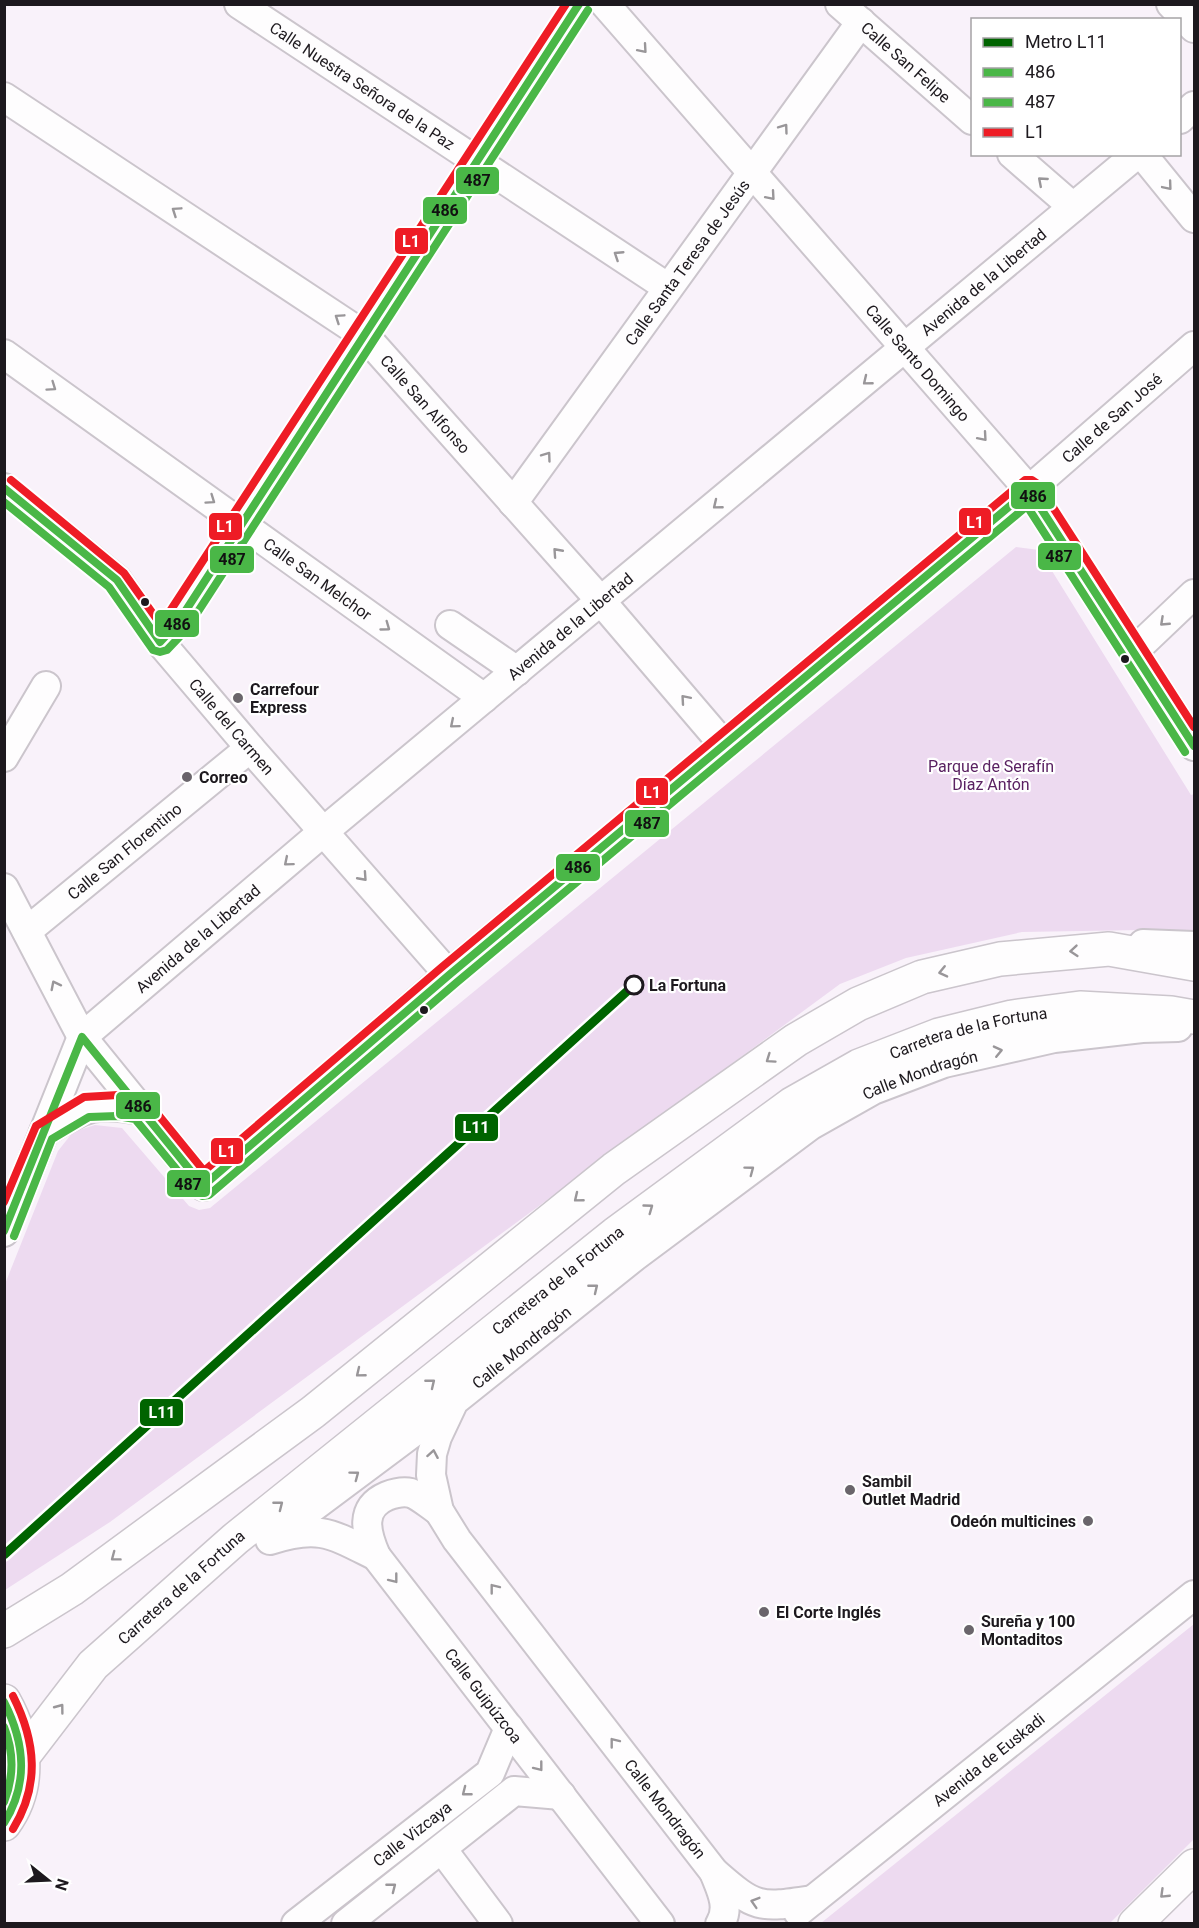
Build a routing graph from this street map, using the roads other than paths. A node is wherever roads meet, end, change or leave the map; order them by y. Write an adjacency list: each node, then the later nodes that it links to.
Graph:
1 (240, 4): 15 (street, Calle Nuestra Señora de la Paz)
2 (579, 4): 15 (street)
3 (605, 4): 16 (street, Calle Santo Domingo, one-way to 16)
4 (840, 4): 6 (street, Calle San Felipe)
5 (1171, 4): 7 (street)
6 (861, 22): 11 (street, Calle San Felipe); 16 (street, Calle Santa Teresa de Jesús, one-way to 6)
7 (1194, 28)
8 (4, 97): 20 (street, Calle San Alfonso, one-way to 8)
9 (1194, 106): 10 (street)
10 (1181, 116)
11 (971, 119)
12 (1014, 156): 17 (street, one-way to 12)
13 (1135, 156): 17 (street, Avenida de la Libertad)
14 (1144, 156): 18 (street, one-way to 18)
15 (477, 162): 19 (street, Calle Nuestra Señora de la Paz, one-way to 15); 20 (street)
16 (751, 173): 19 (street, Calle Santa Teresa de Jesús); 22 (street, Calle Santo Domingo, one-way to 22)
17 (1072, 207): 22 (street, Avenida de la Libertad)
18 (1194, 218)
19 (667, 287): 26 (street, Calle Santa Teresa de Jesús, one-way to 19)
20 (365, 336): 26 (street, Calle San Alfonso); 27 (street)
21 (1194, 346): 25 (street, Calle de San José)
22 (905, 349): 25 (street, Calle Santo Domingo, one-way to 25); 29 (street, Avenida de la Libertad, one-way to 29)
23 (4, 354): 27 (street, Calle San Melchor, one-way to 27)
24 (4, 488): 31 (street, Calle del Carmen)
25 (1029, 490): 32 (street, Calle Santo Domingo); 36 (street, Calle de San José)
26 (513, 503): 29 (street, Calle San Alfonso, one-way to 26)
27 (243, 523): 31 (street); 35 (street, Calle San Melchor, one-way to 35)
28 (1194, 594): 32 (street, one-way to 32)
29 (600, 600): 33 (street, Avenida de la Libertad); 36 (street, Calle San Alfonso, one-way to 29)
30 (450, 625): 33 (street)
31 (160, 642): 38 (street, Calle del Carmen)
32 (1134, 651): 37 (street, Calle Santo Domingo)
33 (517, 671): 35 (street, Avenida de la Libertad)
34 (46, 686): 39 (street)
35 (484, 698): 40 (street, Avenida de la Libertad, one-way to 40)
36 (723, 744): 46 (street, Calle de San José)
37 (1194, 746)
38 (250, 748): 40 (street, Calle del Carmen); 42 (street, Calle San Florentino)
39 (4, 757)
40 (323, 832): 46 (street, Calle del Carmen, one-way to 46); 49 (street, Avenida de la Libertad, one-way to 49)
41 (4, 888): 42 (street)
42 (27, 931): 49 (street, one-way to 42)
43 (1194, 945): 44 (street)
44 (1109, 949): 45 (main road); 59 (main road, one-way to 59)
45 (1194, 964)
46 (449, 975): 50 (street, Calle de San José)
47 (1194, 1017): 55 (main road, Carretera de la Fortuna, one-way to 47)
48 (1194, 1026): 53 (street, Calle Mondragón, one-way to 48)
49 (82, 1037): 50 (street); 51 (street, Avenida de la Libertad)
50 (141, 1110): 51 (street)
51 (44, 1132): 52 (street, Avenida de la Libertad)
52 (7, 1216)
53 (454, 1401): 54 (street, Calle Mondragón, one-way to 53); 56 (street, one-way to 53)
54 (439, 1511): 57 (street); 67 (street, Calle Mondragón, one-way to 54)
55 (235, 1539): 56 (street); 62 (main road, Carretera de la Fortuna, one-way to 55)
56 (270, 1540): 57 (street, Calle Guipúzcoa)
57 (375, 1556): 61 (street, Calle Guipúzcoa, one-way to 61)
58 (1194, 1595): 68 (street, Avenida de Euskadi)
59 (4, 1631)
60 (4, 1701): 62 (main road)
61 (509, 1728): 63 (street, Calle Guipúzcoa, one-way to 63); 70 (street, Calle Vizcaya, one-way to 70)
62 (24, 1755): 64 (main road)
63 (561, 1795): 65 (street, Calle Vizcaya); 69 (street, Calle Guipúzcoa)
64 (4, 1824)
65 (442, 1849): 71 (street, Calle Vizcaya, one-way to 65); 72 (street)
66 (1194, 1866): 75 (main road, one-way to 75)
67 (714, 1872): 68 (street, Calle Mondragón, one-way to 67); 73 (street)
68 (813, 1900): 74 (street, Avenida de Euskadi)
69 (660, 1922)
70 (296, 1923)
71 (346, 1923)
72 (498, 1923)
73 (720, 1923)
74 (783, 1923)
75 (1135, 1923)

